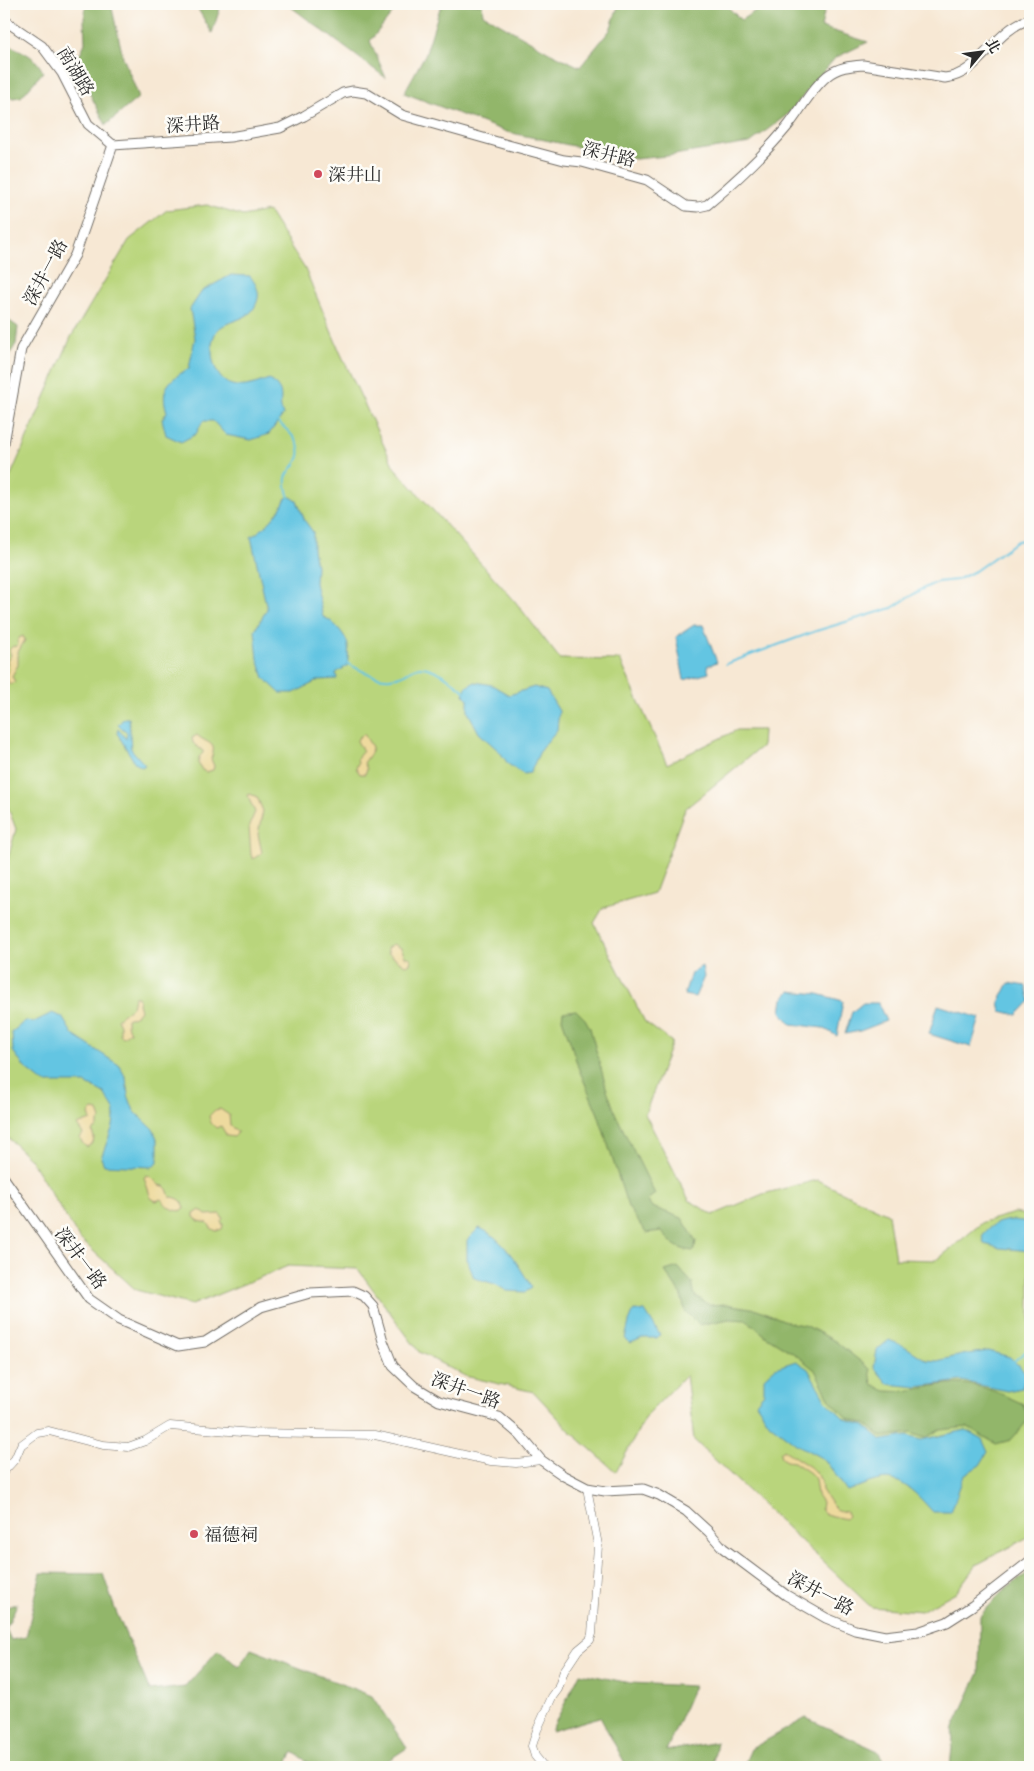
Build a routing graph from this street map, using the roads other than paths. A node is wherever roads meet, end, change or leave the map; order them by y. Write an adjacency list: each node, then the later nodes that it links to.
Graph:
1 (1030, 19): 3 (street, 深井路)
2 (4, 20): 3 (street, 南湖路)
3 (113, 145): 4 (street, 深井一路)
4 (4, 443)
5 (4, 1178): 6 (street, 深井一路)
6 (541, 1460): 7 (street); 8 (street, 深井一路)
7 (4, 1471)
8 (587, 1488): 9 (street, 深井一路); 10 (street)
9 (1030, 1561)
10 (544, 1767)

